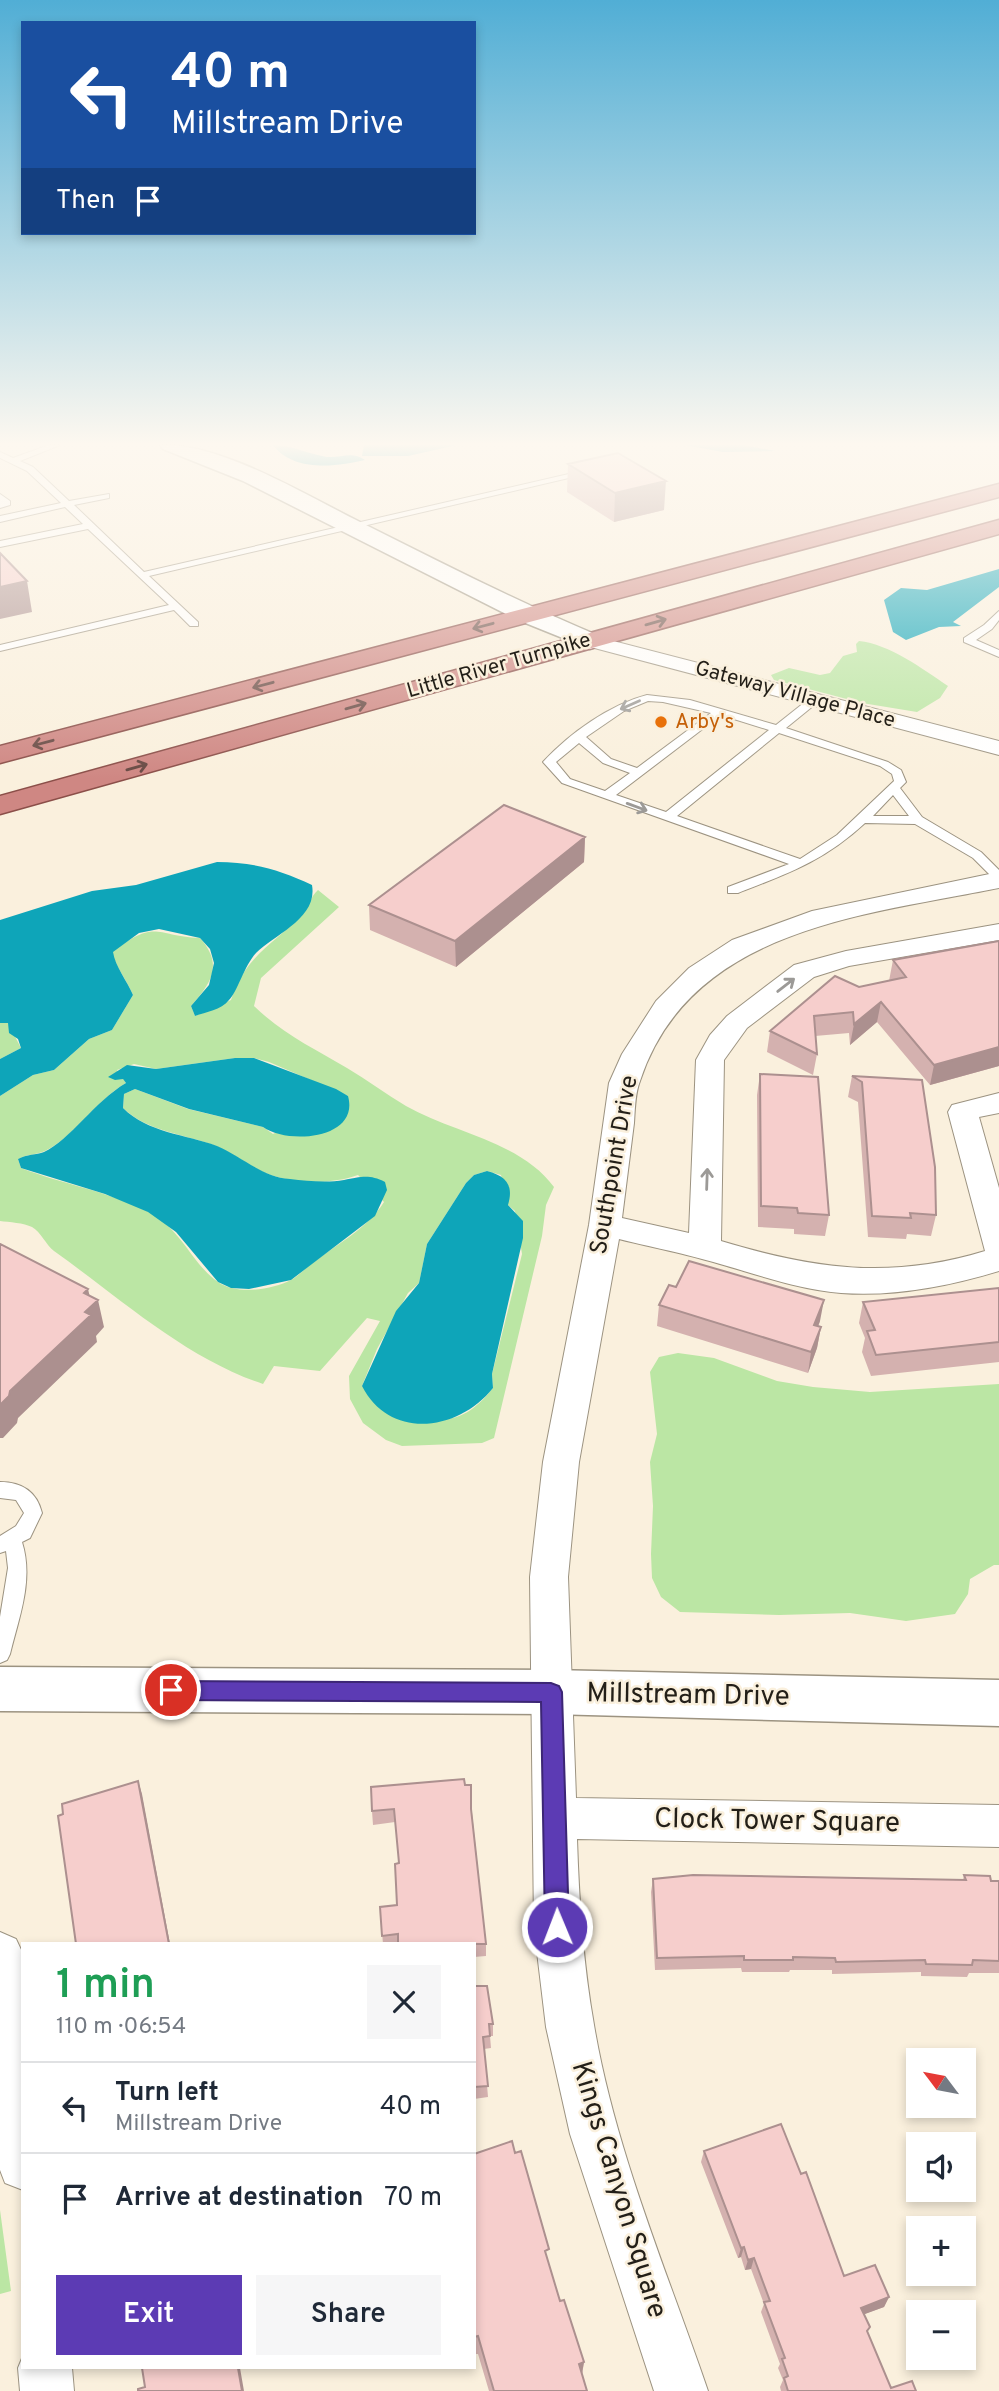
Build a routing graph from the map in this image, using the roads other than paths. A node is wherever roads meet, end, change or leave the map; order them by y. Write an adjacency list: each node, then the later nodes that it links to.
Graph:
1 (123, 557): 6 (lane)
2 (223, 557): 6 (lane)
3 (411, 557): 9 (street)
4 (748, 557): 9 (highway, Little River Turnpike)
5 (892, 557): 11 (highway, Little River Turnpike, one-way to 5)
6 (143, 575): 7 (lane)
7 (175, 607): 10 (lane); 12 (lane)
8 (999, 614): 13 (lane)
9 (527, 615): 11 (street); 19 (highway, Little River Turnpike, one-way to 19)
10 (194, 624)
11 (590, 640): 14 (street, Gateway Village Place); 23 (highway, Little River Turnpike, one-way to 11)
12 (0, 648)
13 (999, 654)
14 (814, 700): 16 (lane); 18 (street, Gateway Village Place)
15 (719, 712): 16 (lane); 17 (lane, one-way to 17); 20 (lane)
16 (775, 730): 21 (lane); 24 (lane)
17 (580, 738): 20 (lane); 22 (lane)
18 (999, 748)
19 (0, 755)
20 (640, 772): 22 (lane)
21 (894, 788): 25 (lane); 26 (lane)
22 (606, 796): 24 (lane, one-way to 24)
23 (0, 805)
24 (668, 817): 27 (lane)
25 (861, 819): 26 (lane); 27 (lane)
26 (918, 820): 28 (lane)
27 (801, 864): 29 (lane)
28 (999, 878): 32 (street, Southpoint Drive)
29 (733, 890)
30 (999, 932): 34 (street, one-way to 30)
31 (999, 1103): 33 (street)
32 (605, 1225): 34 (street); 40 (street, Southpoint Drive)
33 (999, 1247)
34 (705, 1248): 35 (street)
35 (999, 1259)
36 (0, 1490): 37 (lane)
37 (6, 1543): 38 (lane)
38 (0, 1654)
39 (0, 1689): 40 (street, Millstream Drive)
40 (551, 1692): 41 (street, Millstream Drive); 42 (street, Kings Canyon Square)
41 (999, 1703)
42 (554, 1818): 43 (street, Clock Tower Square); 48 (street, Kings Canyon Square)
43 (999, 1826)
44 (0, 1955): 45 (street)
45 (21, 2147)
46 (45, 2369): 47 (street)
47 (47, 2391)
48 (681, 2391)

